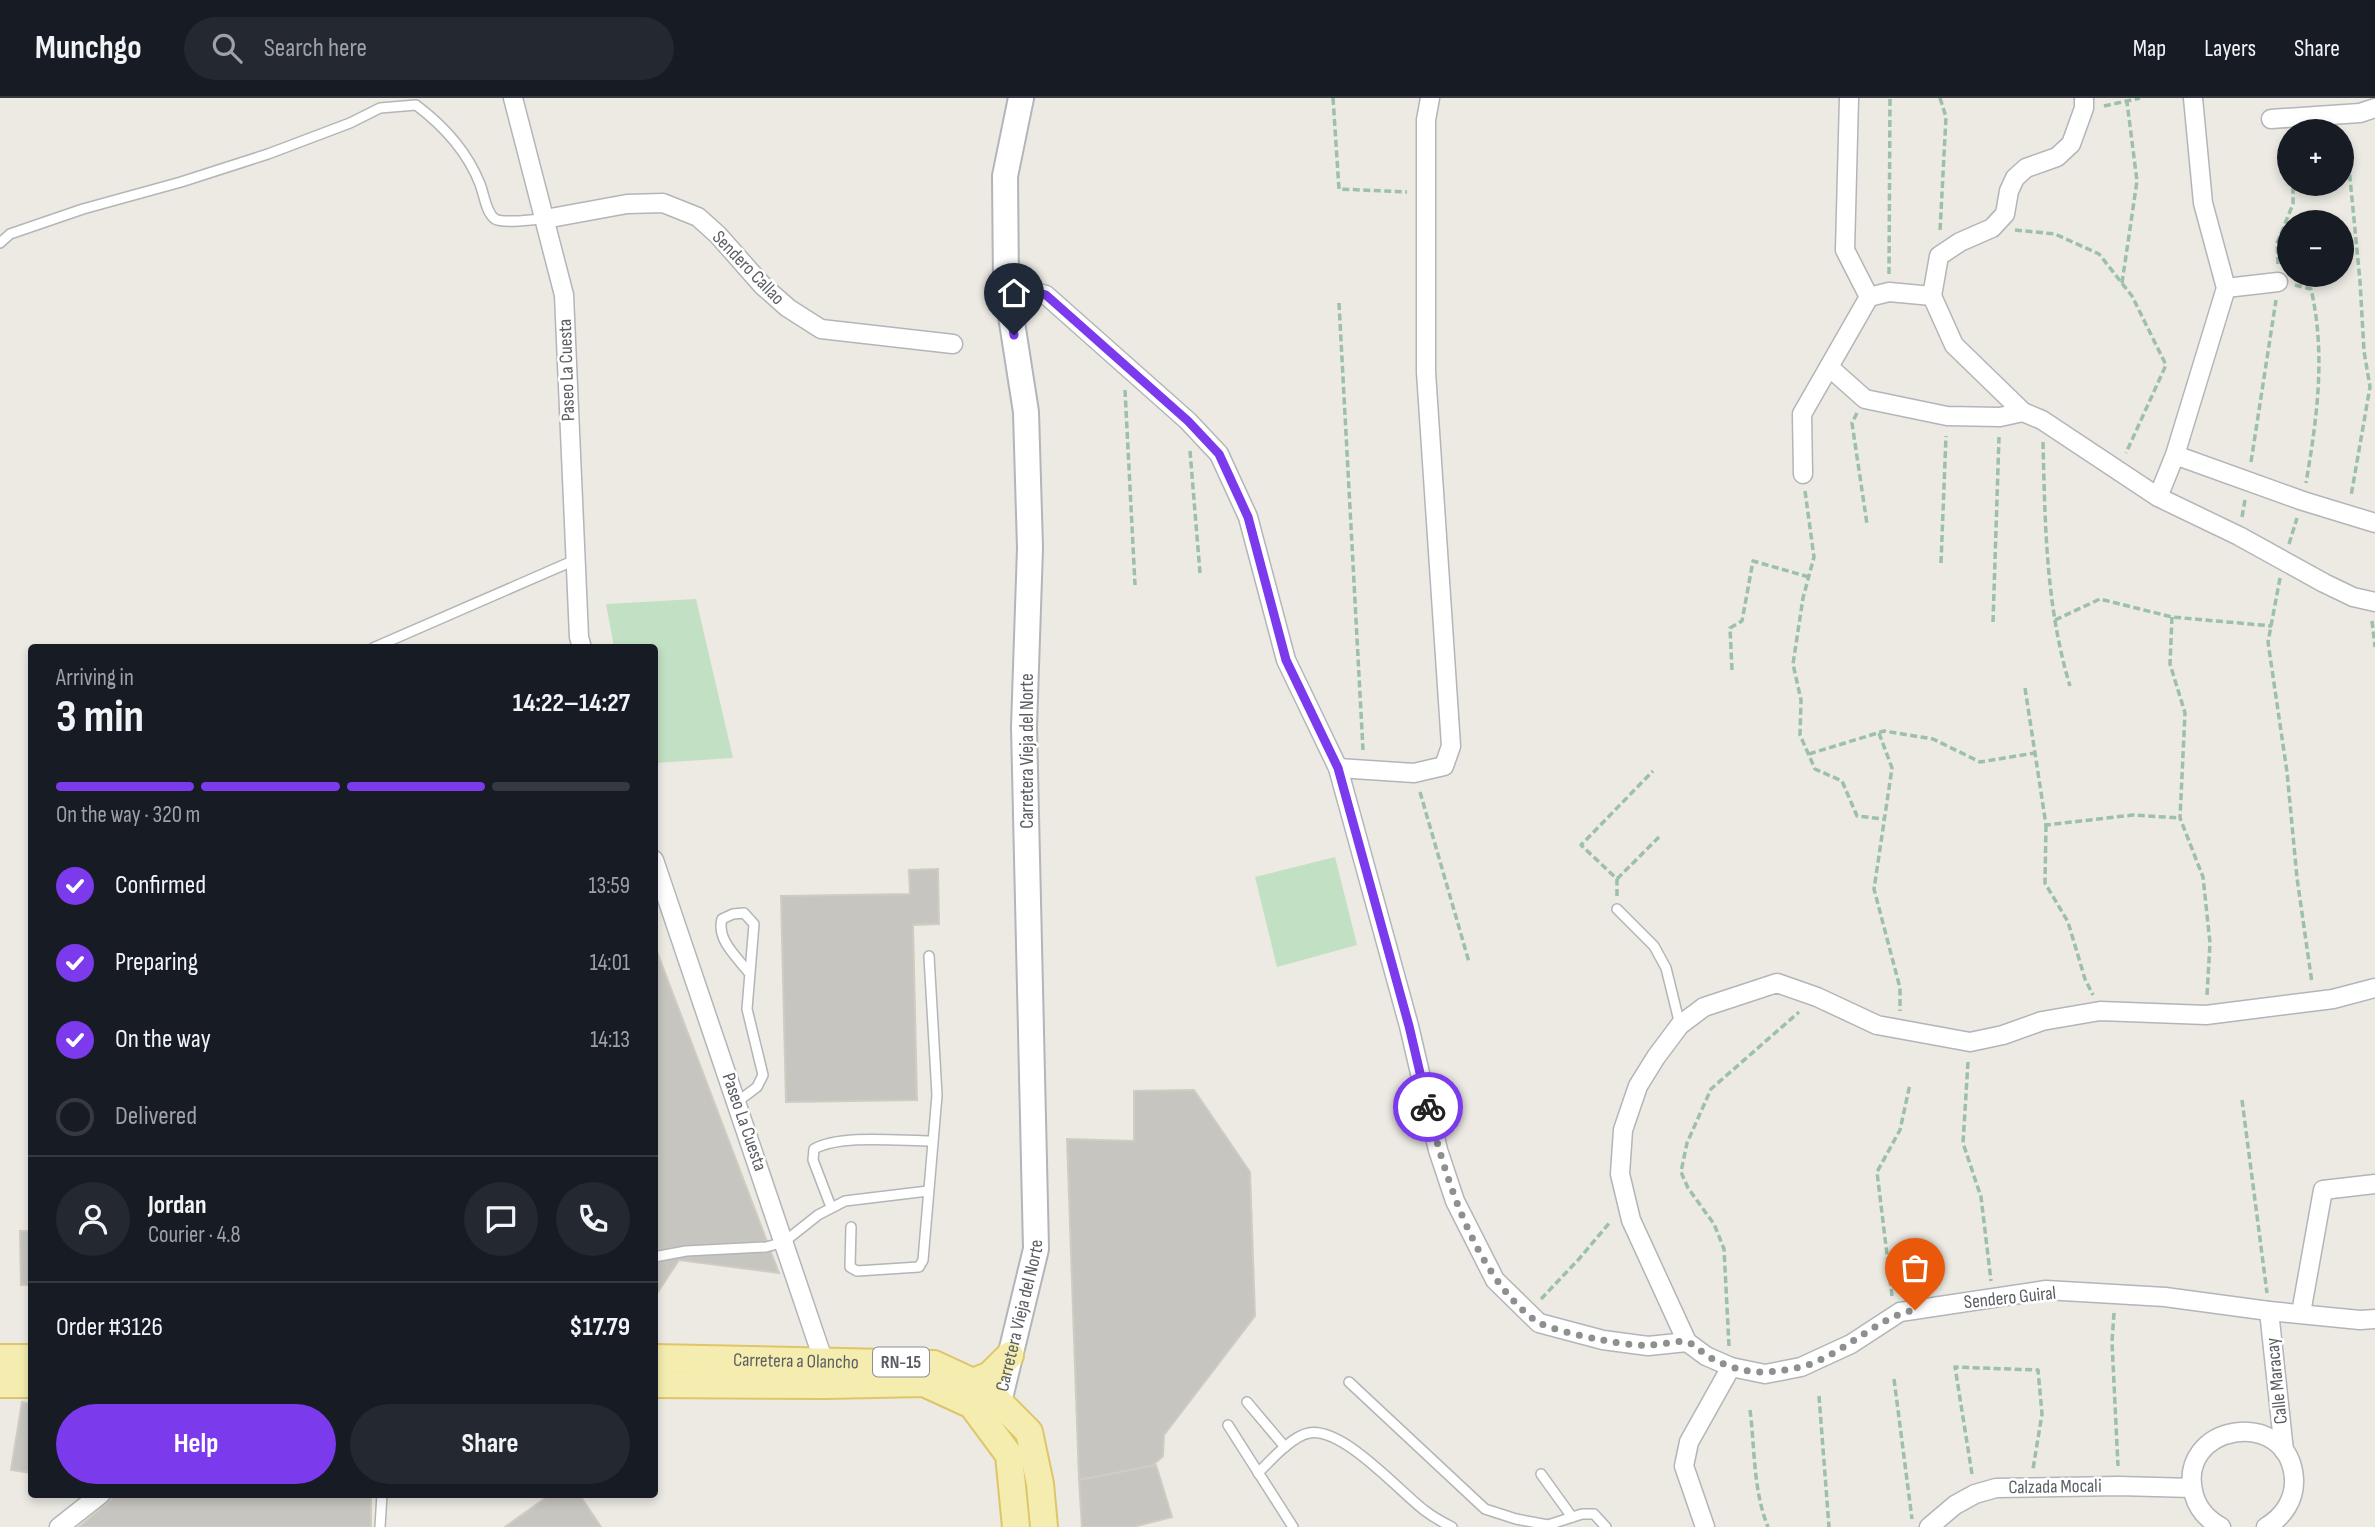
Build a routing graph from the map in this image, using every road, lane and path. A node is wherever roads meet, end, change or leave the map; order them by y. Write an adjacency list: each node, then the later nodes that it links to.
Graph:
1 (513, 98): 16 (street, Paseo La Cuesta)
2 (1021, 98): 22 (street, Carretera Vieja del Norte)
3 (1333, 98): 14 (path)
4 (1430, 98): 14 (street)
5 (1849, 98): 28 (street)
6 (1890, 98): 26 (path)
7 (1940, 98): 19 (path)
8 (2140, 98): 10 (path)
9 (2193, 98): 25 (street)
10 (2127, 102): 11 (path); 21 (path)
11 (2084, 103): 17 (street)
12 (2375, 108): 13 (street)
13 (2271, 119)
14 (1426, 194): 72 (street)
15 (2352, 196): 45 (path)
16 (545, 219): 18 (lane); 30 (street, Sendero Callao); 49 (street, Paseo La Cuesta)
17 (1992, 228): 19 (street); 21 (path)
18 (0, 243)
19 (1939, 256): 27 (street)
20 (2277, 282): 25 (street)
21 (2122, 283): 40 (path)
22 (1006, 284): 31 (street); 110 (street, Carretera Vieja del Norte)
23 (2277, 287): 42 (path)
24 (2302, 287): 44 (path)
25 (2226, 288): 39 (street)
26 (1889, 292): 27 (street); 28 (street)
27 (1932, 296): 34 (street)
28 (1869, 297): 32 (street)
29 (1339, 303): 70 (path)
30 (953, 344)
31 (1123, 364): 38 (street); 54 (path)
32 (1829, 367): 33 (street); 41 (street)
33 (1865, 399): 35 (street); 47 (path)
34 (2023, 412): 36 (street); 37 (street)
35 (1947, 416): 36 (street); 51 (path)
36 (2000, 417): 58 (path)
37 (2042, 420): 40 (street); 57 (path)
38 (1188, 421): 52 (path); 69 (street)
39 (2175, 455): 42 (street); 43 (street)
40 (2118, 472): 43 (street)
41 (1803, 474): 53 (path)
42 (2248, 481): 44 (street); 48 (path)
43 (2158, 497): 48 (street)
44 (2303, 501): 45 (street); 50 (path)
45 (2347, 515): 46 (street)
46 (2375, 523)
47 (1867, 524)
48 (2239, 536): 50 (street)
49 (575, 560): 60 (lane); 61 (street, Paseo La Cuesta)
50 (2283, 561): 55 (street); 59 (path)
51 (1941, 563)
52 (1200, 573)
53 (1809, 577): 63 (path); 68 (path)
54 (1135, 586)
55 (2373, 602): 62 (path)
56 (2172, 617): 57 (path); 59 (path); 73 (path)
57 (2055, 620): 64 (path)
58 (1993, 622)
59 (2272, 626): 85 (path)
60 (382, 644)
61 (581, 644)
62 (2375, 647)
63 (1732, 670)
64 (2070, 686)
65 (2025, 688): 67 (path)
66 (1879, 733): 67 (path); 68 (path); 74 (path)
67 (2035, 753): 75 (path)
68 (1809, 754): 74 (path)
69 (1338, 768): 70 (street); 105 (street)
70 (1364, 769): 72 (street)
71 (1653, 771): 78 (path)
72 (1414, 773): 81 (path)
73 (2180, 818): 75 (path); 87 (path)
74 (1883, 819): 89 (path)
75 (2046, 825): 86 (path)
76 (1659, 837): 78 (path)
77 (658, 872): 93 (street, Paseo La Cuesta)
78 (1618, 879): 79 (path)
79 (1618, 909): 88 (lane)
80 (929, 956): 94 (lane)
81 (1469, 962)
82 (750, 974): 82 (lane); 93 (lane)
83 (2375, 988): 85 (street)
84 (1817, 997): 88 (street); 89 (street); 114 (path)
85 (2315, 1002): 87 (street)
86 (2100, 1011): 87 (street); 90 (street)
87 (2206, 1015)
88 (1680, 1025): 97 (street)
89 (1900, 1030): 90 (street)
90 (1970, 1042): 103 (path)
91 (1910, 1084): 107 (path)
92 (2242, 1100): 104 (path)
93 (737, 1102): 100 (street, Paseo La Cuesta)
94 (932, 1141): 96 (lane); 98 (lane)
95 (2375, 1184): 106 (street)
96 (928, 1191): 98 (lane); 99 (lane)
97 (1627, 1202): 105 (path); 109 (street)
98 (831, 1207): 100 (lane)
99 (850, 1227)
100 (784, 1242): 101 (lane); 115 (street, Paseo La Cuesta)
101 (658, 1256)
102 (2116, 1295): 103 (street, Sendero Guiral); 104 (street, Sendero Guiral); 132 (path)
103 (1993, 1297): 107 (street, Sendero Guiral)
104 (2269, 1311): 106 (street, Sendero Guiral); 128 (street, Calle Maracay)
105 (1527, 1313): 109 (street)
106 (2301, 1313): 108 (street, Sendero Guiral)
107 (1895, 1316): 114 (street, Sendero Guiral)
108 (2375, 1319)
109 (1687, 1342): 114 (street, Sendero Guiral)
110 (1010, 1355): 117 (main road); 123 (street, Carretera Vieja del Norte)
111 (28, 1358): 113 (main road)
112 (658, 1358): 115 (main road, Carretera a Olancho / RN-15)
113 (0, 1359)
114 (1731, 1367): 145 (street)
115 (827, 1372): 117 (main road, Carretera a Olancho / RN-15); 121 (main road, Carretera a Olancho / RN-15); 140 (main road, Carretera a Olancho / RN-15)
116 (1894, 1379): 148 (path)
117 (972, 1382): 123 (main road, Carretera a Olancho / RN-15)
118 (1349, 1382): 137 (lane)
119 (0, 1384): 120 (main road)
120 (28, 1384)
121 (658, 1384)
122 (1819, 1396): 147 (path)
123 (999, 1402): 141 (main road, Carretera a Olancho / RN-15)
124 (1247, 1402): 127 (lane)
125 (1750, 1410): 146 (path)
126 (1228, 1425): 129 (lane)
127 (1285, 1447): 129 (lane); 143 (lane)
128 (2284, 1451): 133 (street, Calle Maracay); 151 (street, Calle Maracay)
129 (1258, 1473): 142 (lane)
130 (1541, 1474): 137 (lane)
131 (2030, 1486): 132 (street, Calzada Mocali); 134 (street, Calzada Mocali); 134 (path)
132 (2119, 1486): 133 (street, Calzada Mocali)
133 (2192, 1488): 150 (street)
134 (1975, 1494): 149 (street, Calzada Mocali)
135 (96, 1498): 138 (street)
136 (382, 1498): 139 (lane)
137 (1572, 1517): 144 (lane)
138 (59, 1527)
139 (380, 1527)
140 (1016, 1527)
141 (1044, 1527)
142 (1293, 1527)
143 (1452, 1527)
144 (1606, 1527)
145 (1705, 1527)
146 (1768, 1527)
147 (1829, 1527)
148 (1913, 1527)
149 (1929, 1527)
150 (2221, 1527)
151 (2266, 1527)

